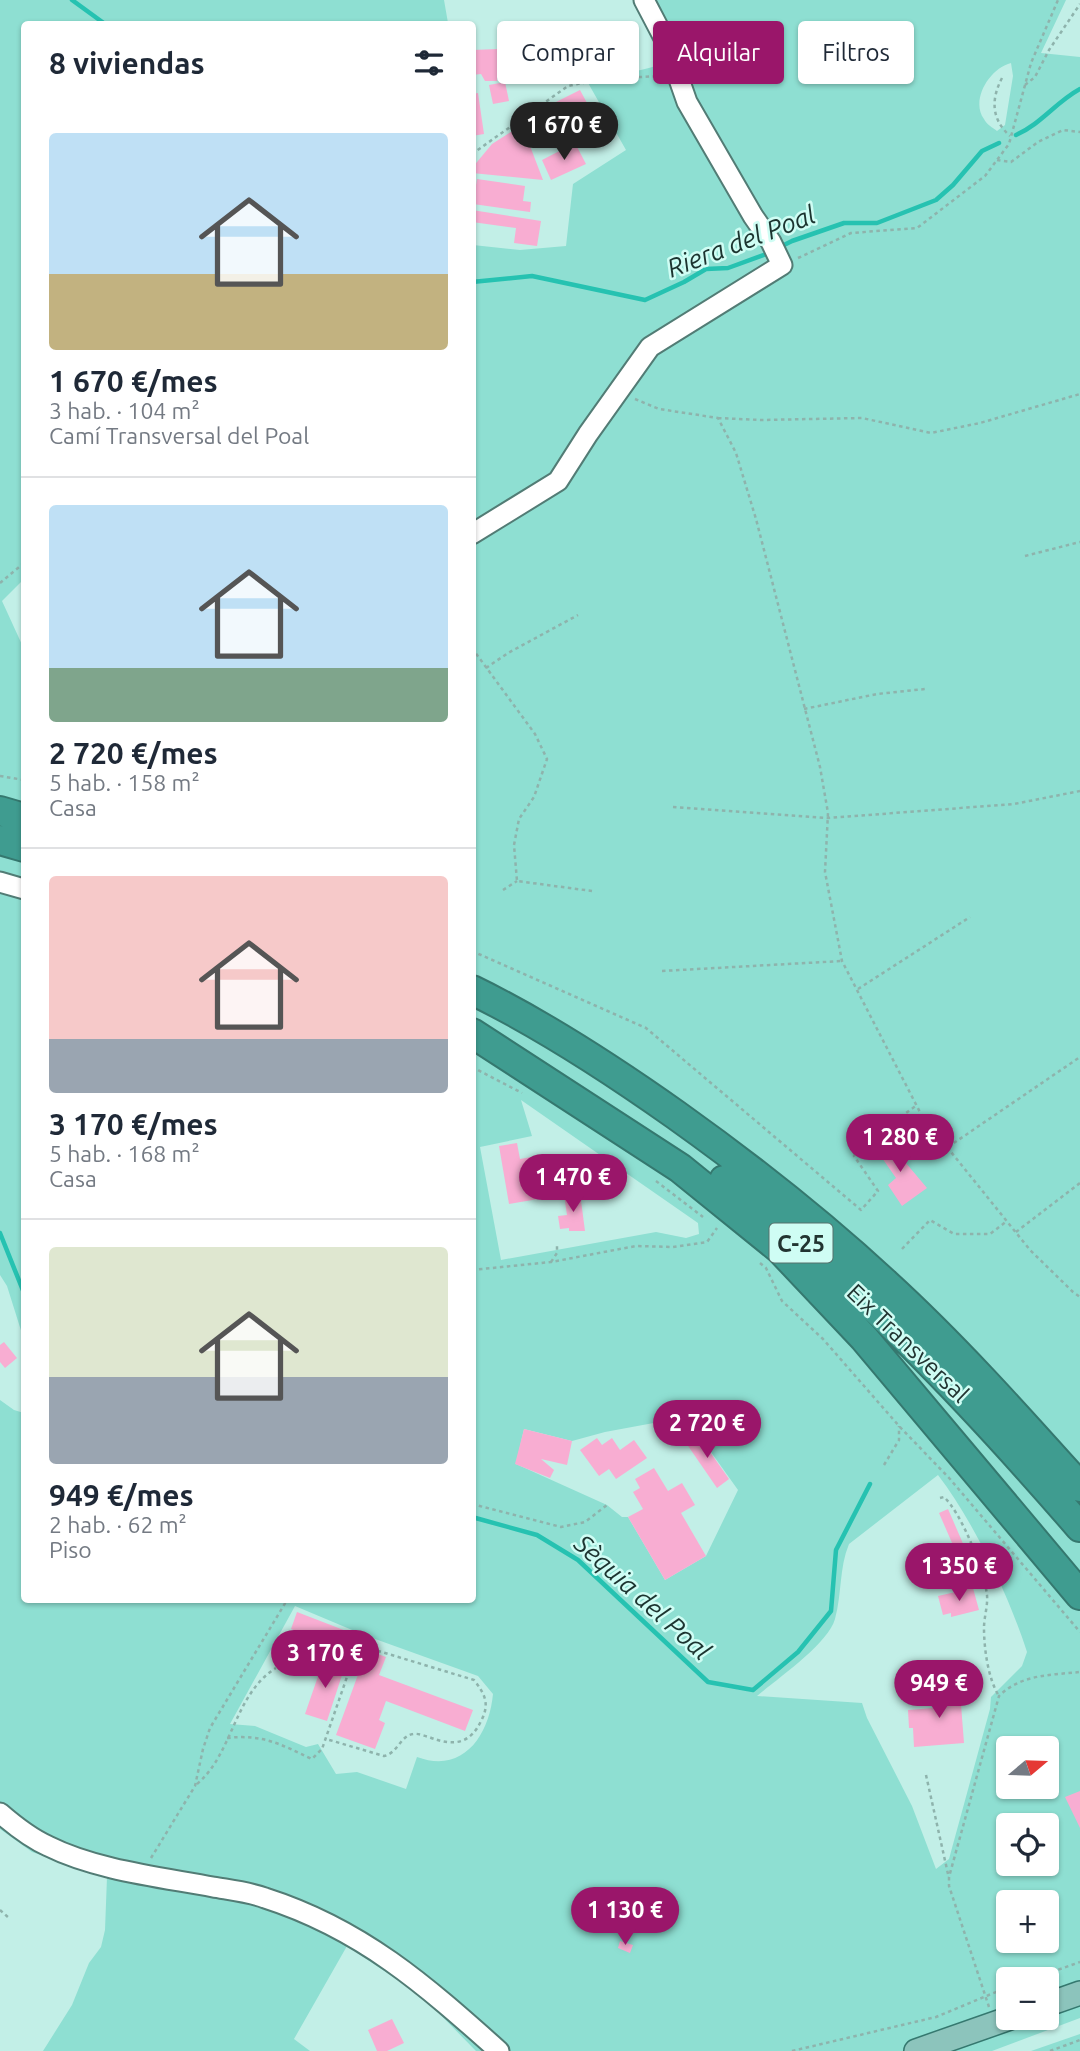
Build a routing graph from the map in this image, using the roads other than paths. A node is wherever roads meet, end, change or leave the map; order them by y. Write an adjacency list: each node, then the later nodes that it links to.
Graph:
1 (644, 0): 2 (street)
2 (476, 532)
3 (0, 811): 4 (highway)
4 (21, 817)
5 (0, 840): 6 (highway)
6 (21, 846)
7 (0, 882): 8 (street)
8 (21, 888)
9 (476, 992): 12 (highway, Eix Transversal / C-25)
10 (476, 1019): 15 (highway, Eix Transversal / C-25)
11 (476, 1036): 16 (highway)
12 (887, 1285): 13 (highway); 14 (highway, Eix Transversal / C-25)
13 (1080, 1462)
14 (1080, 1487)
15 (1080, 1527)
16 (1080, 1595)
17 (0, 1813): 21 (street)
18 (1080, 1993): 19 (main road)
19 (1059, 2000)
20 (996, 2023): 22 (main road)
21 (499, 2051)
22 (916, 2051)

